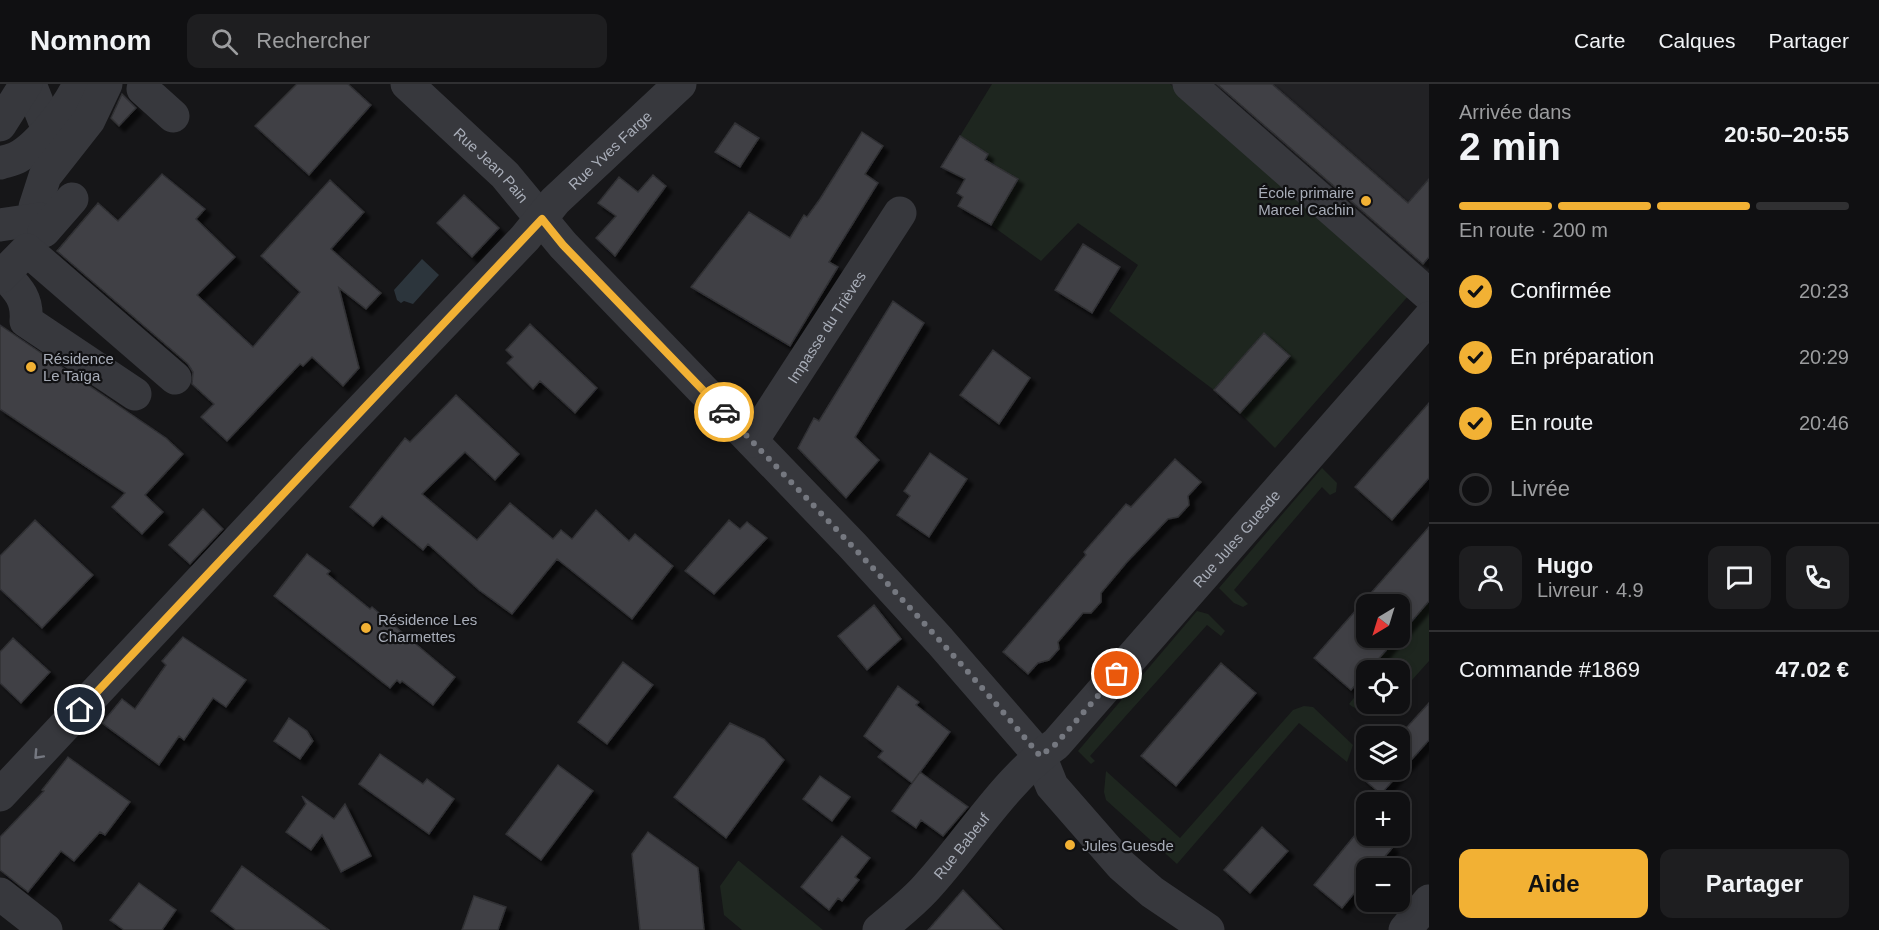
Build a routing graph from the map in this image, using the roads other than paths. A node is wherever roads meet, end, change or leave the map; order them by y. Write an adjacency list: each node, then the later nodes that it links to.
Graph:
1 (28, 84): 9 (street); 10 (street)
2 (79, 84): 10 (street)
3 (106, 84): 15 (street)
4 (146, 84): 8 (street)
5 (407, 84): 16 (street, Rue Jean Pain)
6 (680, 84): 16 (street, Rue Yves Farge)
7 (1189, 84): 19 (street)
8 (173, 116)
9 (0, 125)
10 (48, 130): 11 (street)
11 (9, 160): 15 (street)
12 (72, 199): 15 (street)
13 (900, 213): 24 (street, Impasse du Trièves)
14 (0, 225): 15 (street)
15 (36, 227): 17 (street); 18 (street)
16 (533, 228): 24 (street, Rue Jean Pain); 26 (street, Rue Yves Farge, one-way to 26)
17 (2, 275): 20 (street)
18 (67, 282): 20 (street); 22 (street)
19 (1429, 295)
20 (28, 307): 23 (street)
21 (1429, 318): 25 (street, Rue Jules Guesde)
22 (175, 378)
23 (135, 394)
24 (752, 441): 25 (street, Rue Jean Pain)
25 (1040, 756): 30 (street, Rue Babeuf); 31 (street, Rue Jean Pain)
26 (0, 795)
27 (0, 894): 29 (street)
28 (1429, 901): 32 (street)
29 (46, 930)
30 (879, 930)
31 (1208, 930)
32 (1406, 930)

